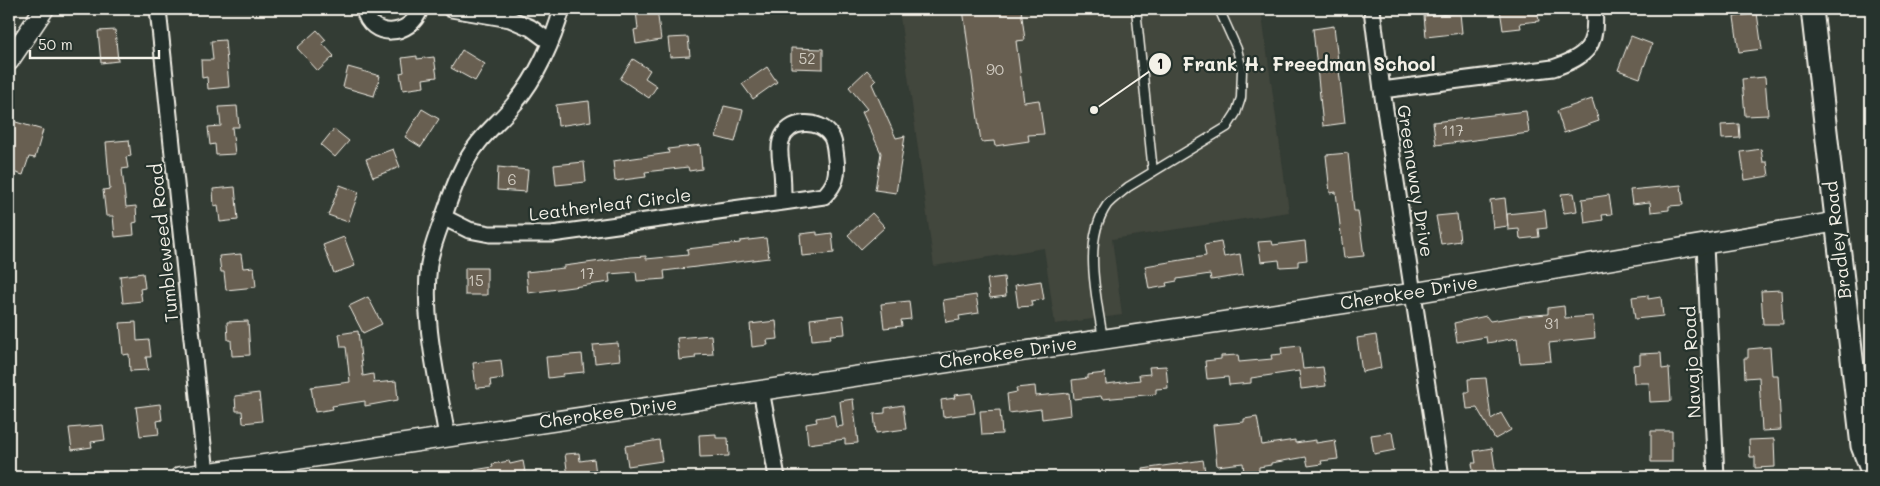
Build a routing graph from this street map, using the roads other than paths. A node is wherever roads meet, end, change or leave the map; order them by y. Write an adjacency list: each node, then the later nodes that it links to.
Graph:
1 (44, 9): 13 (street)
2 (158, 9): 26 (street, Tumbleweed Road)
3 (364, 9): 4 (street)
4 (420, 9)
5 (451, 9): 12 (street)
6 (562, 9): 12 (street)
7 (1136, 9): 15 (lane)
8 (1219, 9): 15 (lane)
9 (1372, 9): 14 (street, Greenaway Drive)
10 (1594, 9): 14 (street)
11 (1812, 9): 18 (main road, Bradley Road)
12 (550, 42): 17 (street)
13 (9, 61)
14 (1382, 90): 20 (street, Greenaway Drive)
15 (1153, 172): 21 (lane)
16 (783, 202): 16 (street, Leatherleaf Circle); 17 (street, Leatherleaf Circle)
17 (444, 217): 24 (street)
18 (1835, 222): 19 (street, Cherokee Drive); 23 (main road, Bradley Road)
19 (1705, 245): 20 (street, Cherokee Drive); 30 (street, Navajo Road)
20 (1414, 293): 21 (street, Cherokee Drive); 29 (street, Greenaway Drive)
21 (1103, 339): 22 (street, Cherokee Drive)
22 (762, 390): 24 (street, Cherokee Drive); 28 (street)
23 (1865, 418): 25 (main road, Bradley Road)
24 (447, 437): 26 (street, Cherokee Drive)
25 (1871, 469)
26 (206, 474): 27 (street, Cherokee Drive)
27 (180, 477)
28 (777, 477)
29 (1440, 477)
30 (1716, 477)

